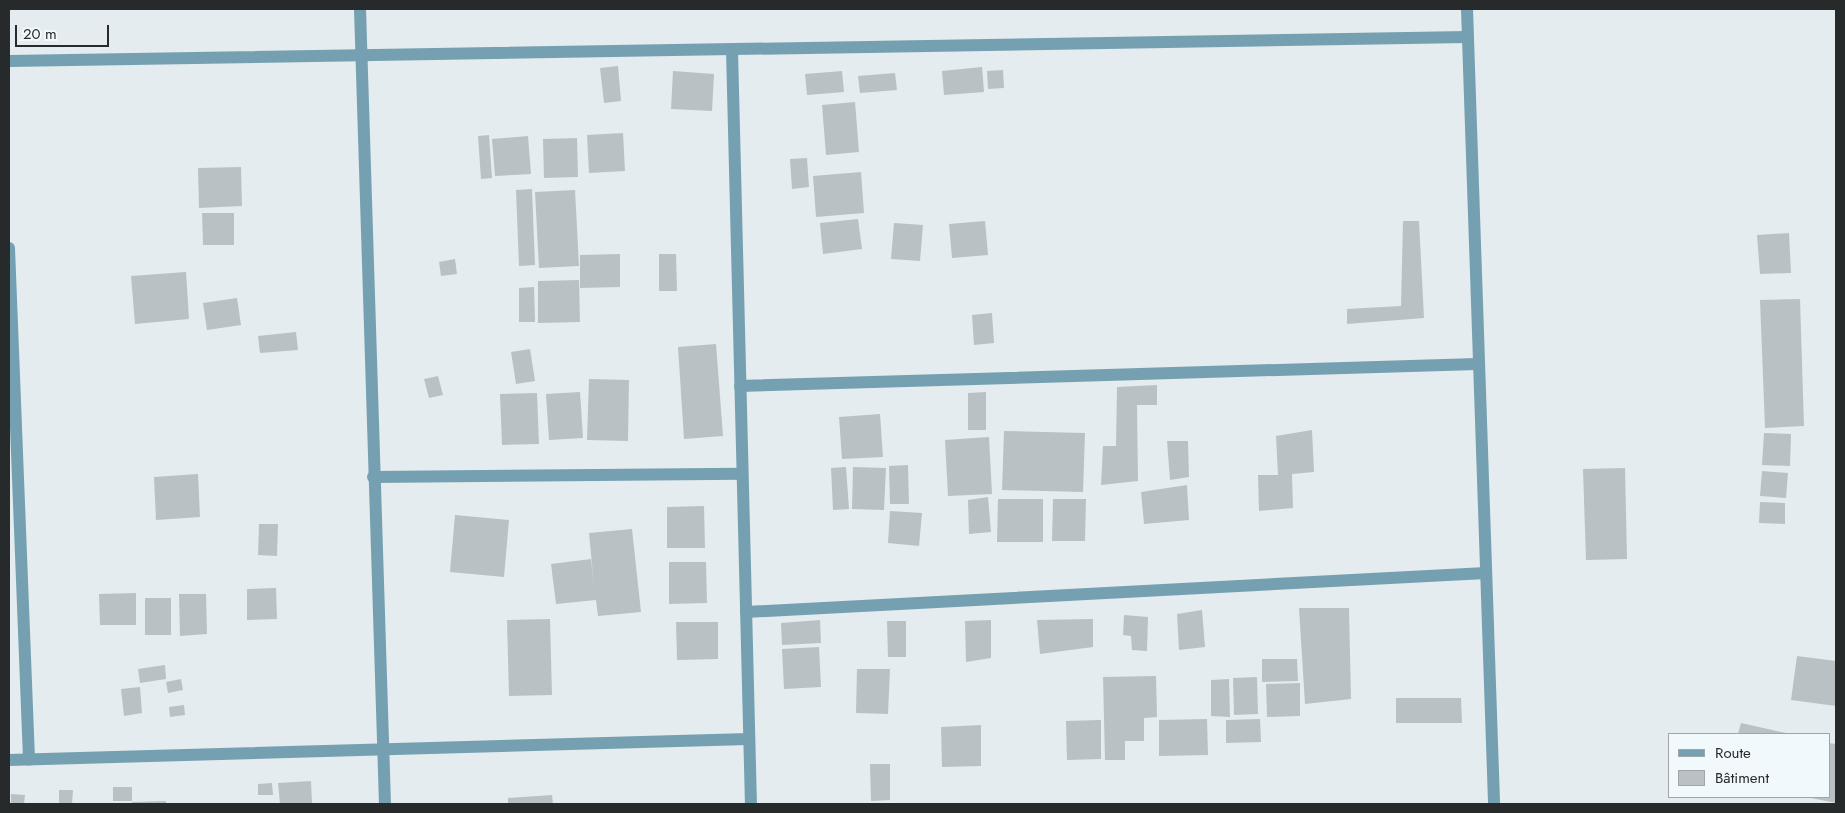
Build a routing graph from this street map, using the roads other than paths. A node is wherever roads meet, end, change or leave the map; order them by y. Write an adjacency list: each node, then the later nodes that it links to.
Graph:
1 (360, 9): 5 (street)
2 (1467, 9): 3 (street)
3 (1468, 37): 4 (street); 8 (street)
4 (732, 50): 5 (street); 9 (street)
5 (361, 57): 6 (street); 11 (street)
6 (9, 61)
7 (9, 248): 17 (street)
8 (1477, 364): 9 (street); 12 (street)
9 (740, 386): 10 (street)
10 (742, 474): 11 (street); 13 (street)
11 (373, 477): 15 (street)
12 (1486, 573): 13 (street); 20 (street)
13 (746, 612): 14 (street)
14 (750, 739): 15 (street); 19 (street)
15 (381, 750): 17 (street); 18 (street)
16 (9, 760): 17 (street)
17 (30, 760)
18 (386, 804)
19 (751, 804)
20 (1494, 804)

